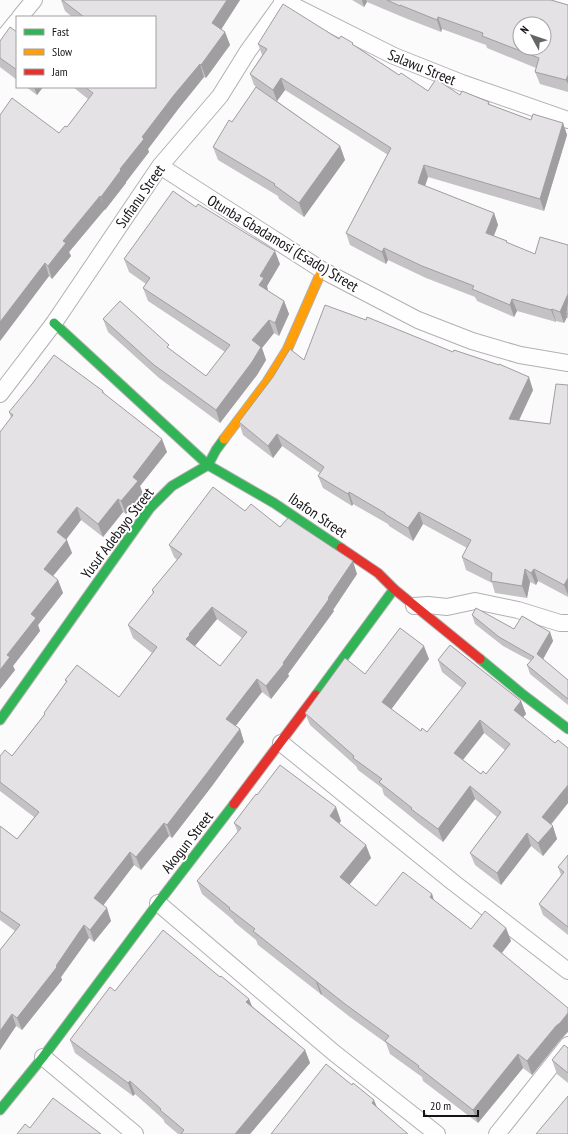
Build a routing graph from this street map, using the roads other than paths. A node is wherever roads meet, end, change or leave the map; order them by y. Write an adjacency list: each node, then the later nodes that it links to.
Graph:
1 (34, 0): 3 (street)
2 (283, 1): 6 (street, Salawu Street); 7 (street, Sufianu Street)
3 (21, 16)
4 (16, 22): 5 (street)
5 (0, 42)
6 (568, 120)
7 (160, 166): 8 (street, Otunba Gbadamosi (Esado) Street); 9 (street, Sufianu Street)
8 (322, 270): 10 (street, Otunba Gbadamosi (Esado) Street); 12 (street)
9 (54, 324): 11 (street, Sufianu Street); 12 (street, Ibafon Street)
10 (568, 363)
11 (0, 394)
12 (208, 466): 13 (street, Ibafon Street); 16 (street, Yusuf Adebayo Street)
13 (394, 589): 14 (street, Ibafon Street); 18 (street, Akogun Street)
14 (414, 606): 15 (street); 17 (street, Ibafon Street)
15 (568, 623)
16 (0, 720)
17 (568, 729)
18 (281, 743): 19 (street, Akogun Street); 20 (street)
19 (158, 903): 22 (street, Akogun Street); 25 (street)
20 (568, 971)
21 (568, 1045): 26 (street)
22 (43, 1057): 23 (street, Akogun Street); 24 (street)
23 (0, 1110)
24 (135, 1134)
25 (438, 1134)
26 (497, 1134)

